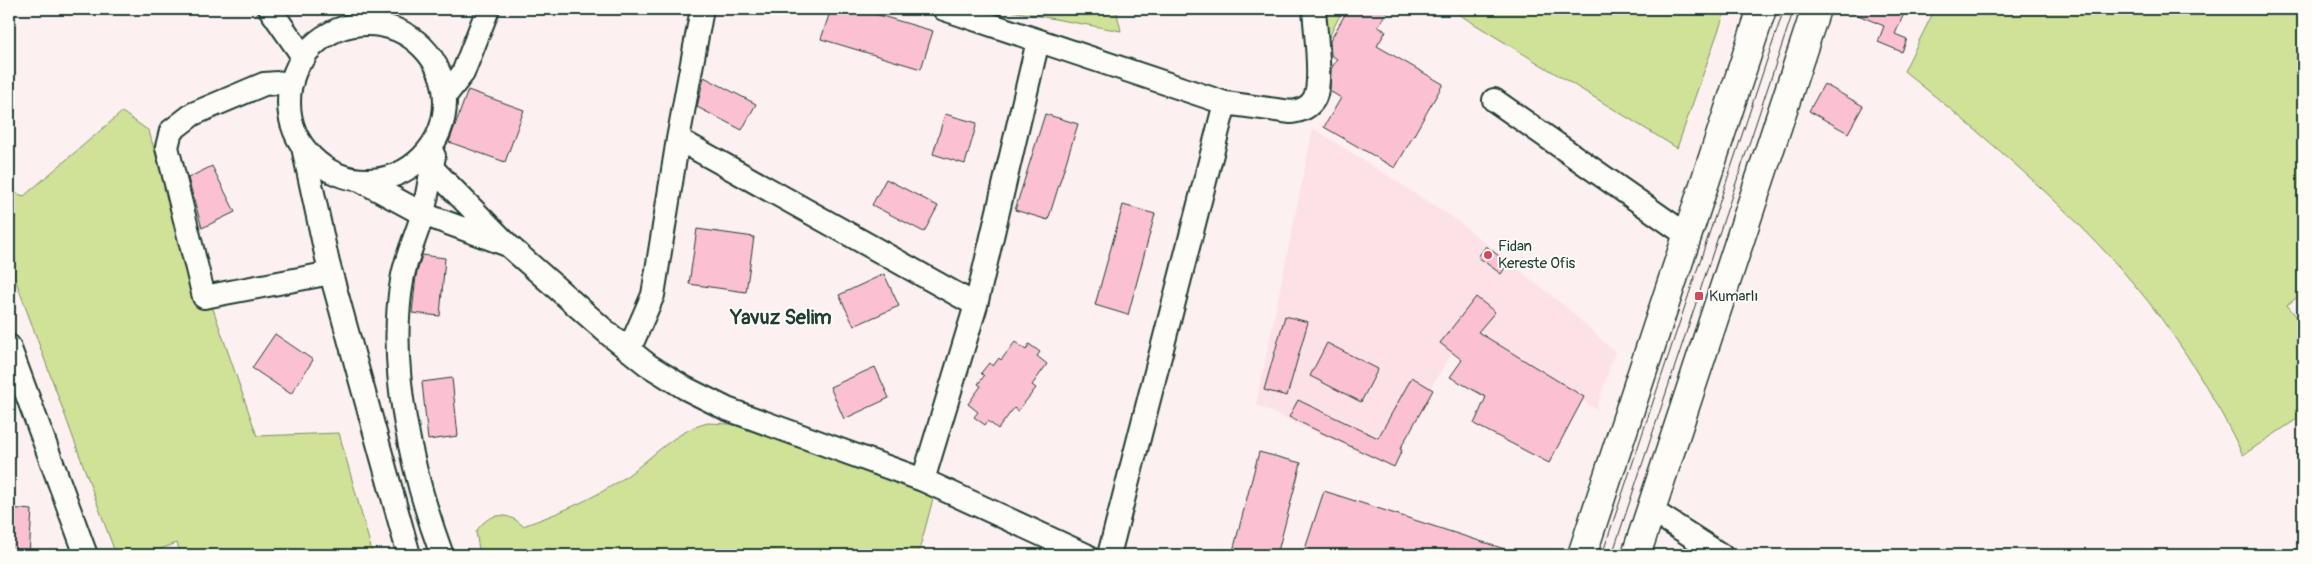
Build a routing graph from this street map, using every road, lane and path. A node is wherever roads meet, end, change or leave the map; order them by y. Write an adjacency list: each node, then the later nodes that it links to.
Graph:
1 (270, 9): 11 (street)
2 (488, 9): 13 (street)
3 (702, 9): 16 (street)
4 (944, 9): 10 (street)
5 (1314, 9): 15 (street)
6 (1762, 9): 21 (highway)
7 (1816, 9): 29 (highway)
8 (2210, 9): 9 (path)
9 (2218, 15)
10 (1038, 41): 15 (street); 24 (street)
11 (304, 58): 12 (street); 13 (street)
12 (292, 82): 17 (street); 23 (street)
13 (445, 96): 18 (street)
14 (1494, 100): 21 (street)
15 (1225, 103): 34 (street)
16 (678, 139): 24 (street); 26 (street)
17 (303, 147): 19 (street); 23 (street)
18 (427, 162): 19 (street); 20 (street); 22 (street)
19 (360, 180): 20 (street)
20 (423, 214): 22 (street); 32 (street)
21 (1688, 236): 35 (highway)
22 (509, 246): 26 (street)
23 (330, 272): 31 (street)
24 (976, 305): 28 (street)
25 (9, 346): 27 (street)
26 (629, 350): 28 (street)
27 (15, 378): 30 (street)
28 (923, 480): 33 (street)
29 (1651, 510): 36 (highway); 37 (street)
30 (86, 555)
31 (409, 555)
32 (442, 555)
33 (1086, 555)
34 (1109, 555)
35 (1582, 555)
36 (1636, 555)
37 (1721, 555)

